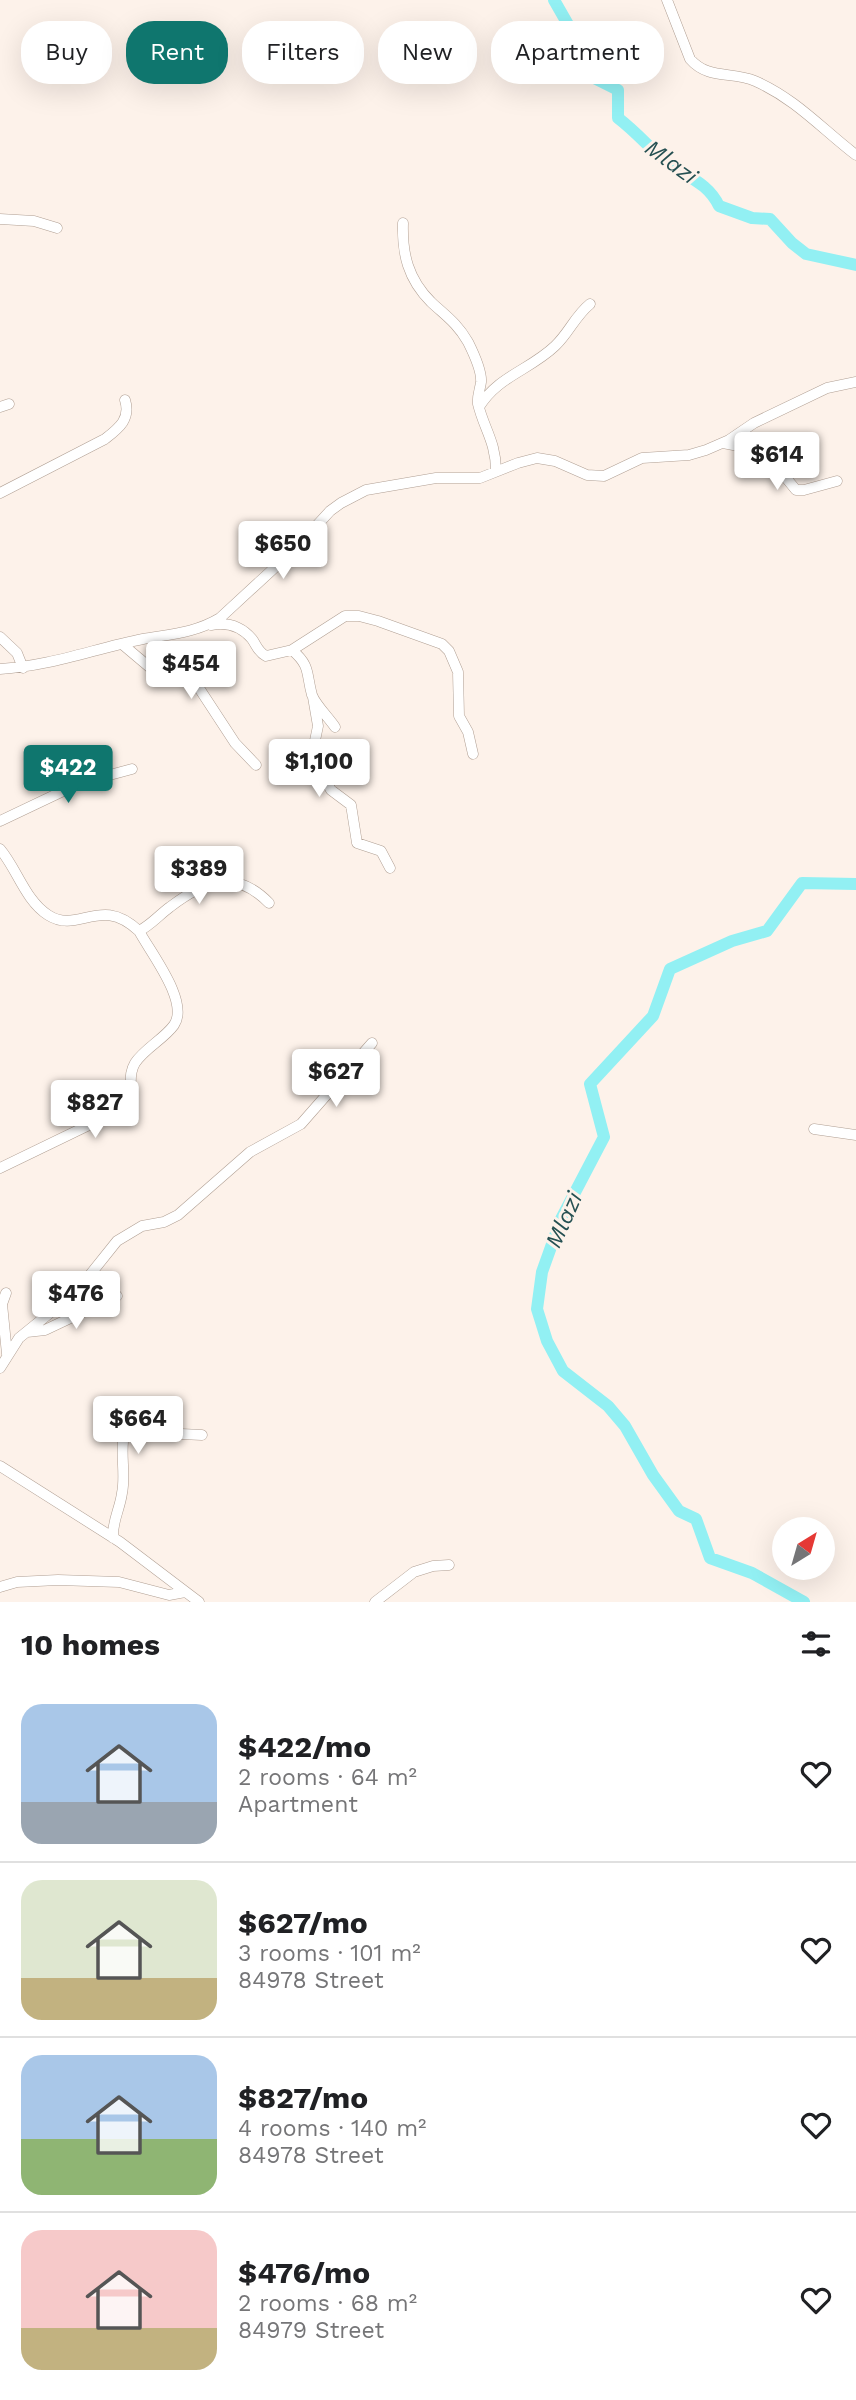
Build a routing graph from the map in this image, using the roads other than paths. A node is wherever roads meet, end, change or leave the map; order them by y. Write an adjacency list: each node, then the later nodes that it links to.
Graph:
1 (667, 0): 2 (street)
2 (856, 155)
3 (0, 219): 5 (street)
4 (403, 223): 9 (street)
5 (57, 229)
6 (590, 304): 9 (street)
7 (856, 382): 10 (street)
8 (125, 400): 13 (street)
9 (479, 407): 11 (street)
10 (723, 443): 11 (street); 12 (street)
11 (496, 471): 14 (street)
12 (837, 481)
13 (0, 493)
14 (207, 626): 16 (street); 17 (street)
15 (0, 637): 19 (street)
16 (122, 644): 19 (street); 23 (street)
17 (292, 650): 20 (street); 22 (street)
18 (0, 668): 19 (street)
19 (23, 668)
20 (313, 697): 21 (street); 27 (street)
21 (335, 727)
22 (473, 754)
23 (256, 765)
24 (132, 769): 25 (street)
25 (0, 821)
26 (0, 849): 29 (street)
27 (390, 868)
28 (269, 903): 29 (street)
29 (139, 931): 33 (street)
30 (372, 1043): 36 (street)
31 (814, 1129): 32 (street)
32 (856, 1135)
33 (0, 1168)
34 (5, 1293): 37 (street)
35 (117, 1296): 36 (street)
36 (27, 1332): 37 (street)
37 (7, 1354): 38 (street)
38 (0, 1368)
39 (202, 1435): 41 (street)
40 (0, 1466): 41 (street)
41 (113, 1538): 44 (street)
42 (449, 1565): 46 (street)
43 (0, 1587): 44 (street)
44 (185, 1592): 45 (street)
45 (199, 1602)
46 (375, 1602)

